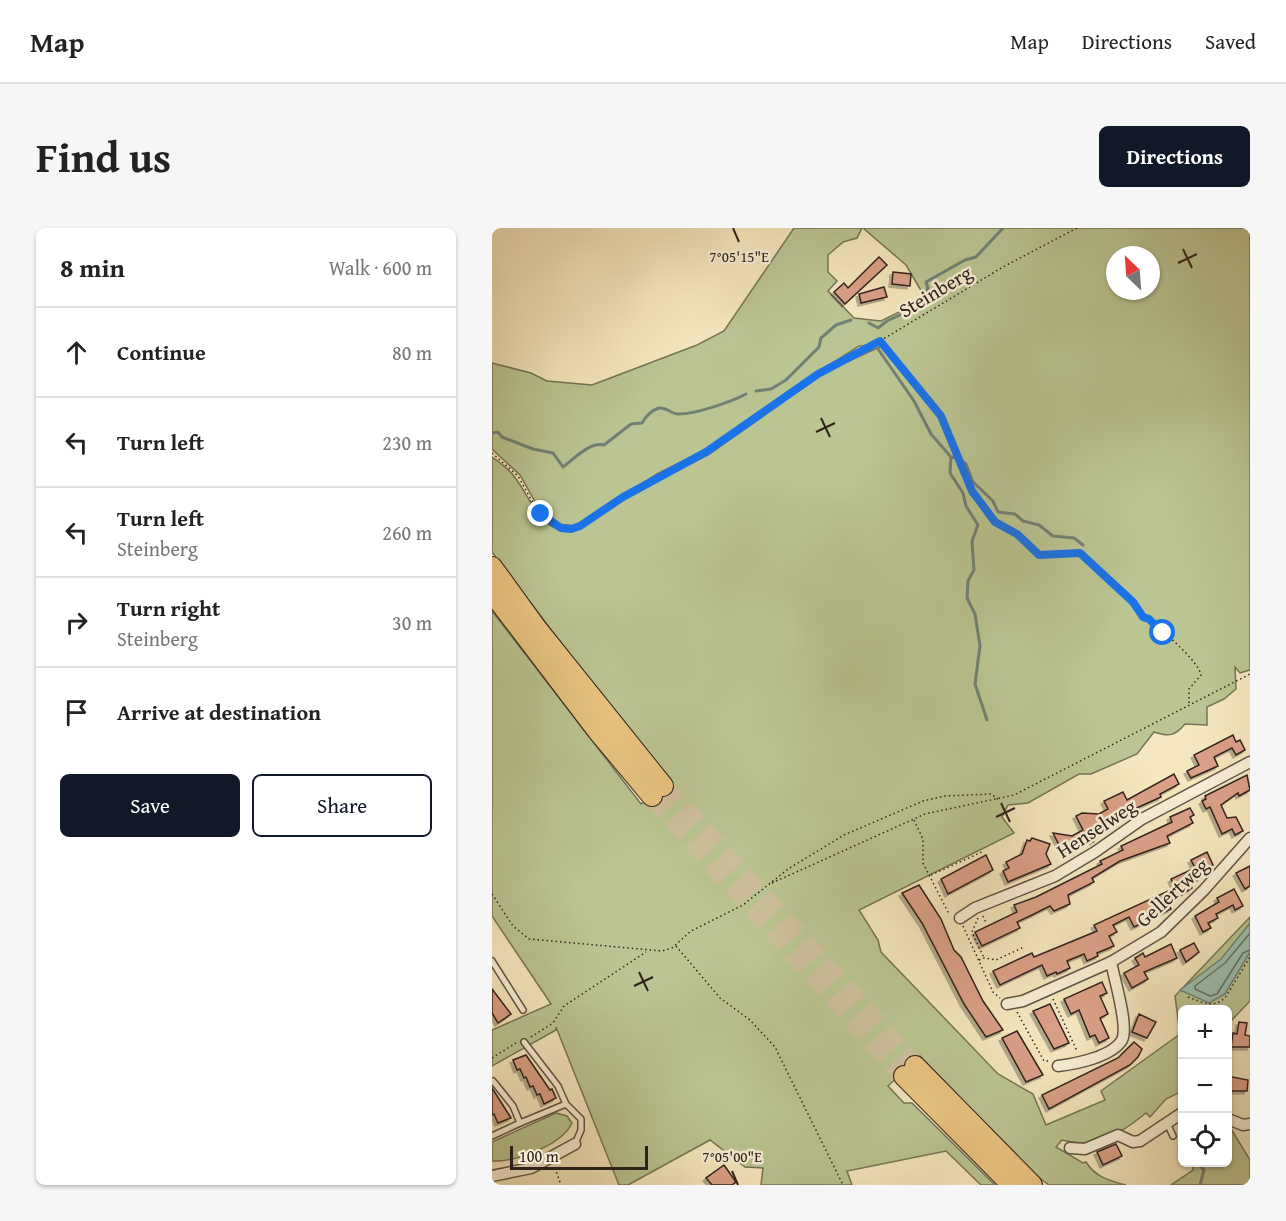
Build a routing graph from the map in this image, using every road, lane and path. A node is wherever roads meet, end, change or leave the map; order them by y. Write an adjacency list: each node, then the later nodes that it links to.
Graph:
1 (1077, 228): 2 (path, Steinberg)
2 (880, 341): 3 (path, Steinberg); 7 (path)
3 (492, 453)
4 (492, 567): 5 (highway)
5 (492, 592)
6 (1250, 674): 7 (path)
7 (1190, 704): 9 (path)
8 (1250, 762): 17 (street, Henselweg)
9 (999, 800): 10 (path); 14 (path)
10 (914, 819): 13 (path); 14 (path)
11 (1250, 838): 27 (street, Gellertweg)
12 (982, 852): 13 (path)
13 (929, 876): 16 (path)
14 (768, 885): 20 (path)
15 (492, 894): 22 (path)
16 (948, 914)
17 (960, 918)
18 (986, 923): 24 (path)
19 (965, 933): 25 (path)
20 (676, 945): 22 (path); 53 (path)
21 (1024, 947): 24 (path)
22 (647, 952): 34 (path)
23 (1250, 957): 32 (path)
24 (984, 958): 25 (path)
25 (978, 961): 29 (path)
26 (492, 962): 33 (lane)
27 (1111, 962): 28 (street, Gellertweg); 36 (street)
28 (1048, 990): 31 (street, Gellertweg); 36 (path)
29 (993, 992)
30 (1188, 997): 32 (path)
31 (1009, 1003): 37 (path)
32 (1214, 1005)
33 (523, 1010)
34 (553, 1023)
35 (524, 1042): 40 (lane)
36 (1082, 1063): 37 (street)
37 (1058, 1066)
38 (909, 1071): 54 (highway)
39 (494, 1081): 44 (lane)
40 (566, 1104): 44 (lane); 48 (lane)
41 (1178, 1115): 43 (street)
42 (1232, 1120): 45 (street)
43 (1166, 1122): 47 (lane); 49 (street)
44 (520, 1123): 46 (lane)
45 (1250, 1124)
46 (492, 1136)
47 (1173, 1136)
48 (575, 1144): 50 (street)
49 (1070, 1148)
50 (551, 1159): 51 (street); 52 (path)
51 (492, 1176)
52 (561, 1185)
53 (843, 1185)
54 (1027, 1185)

